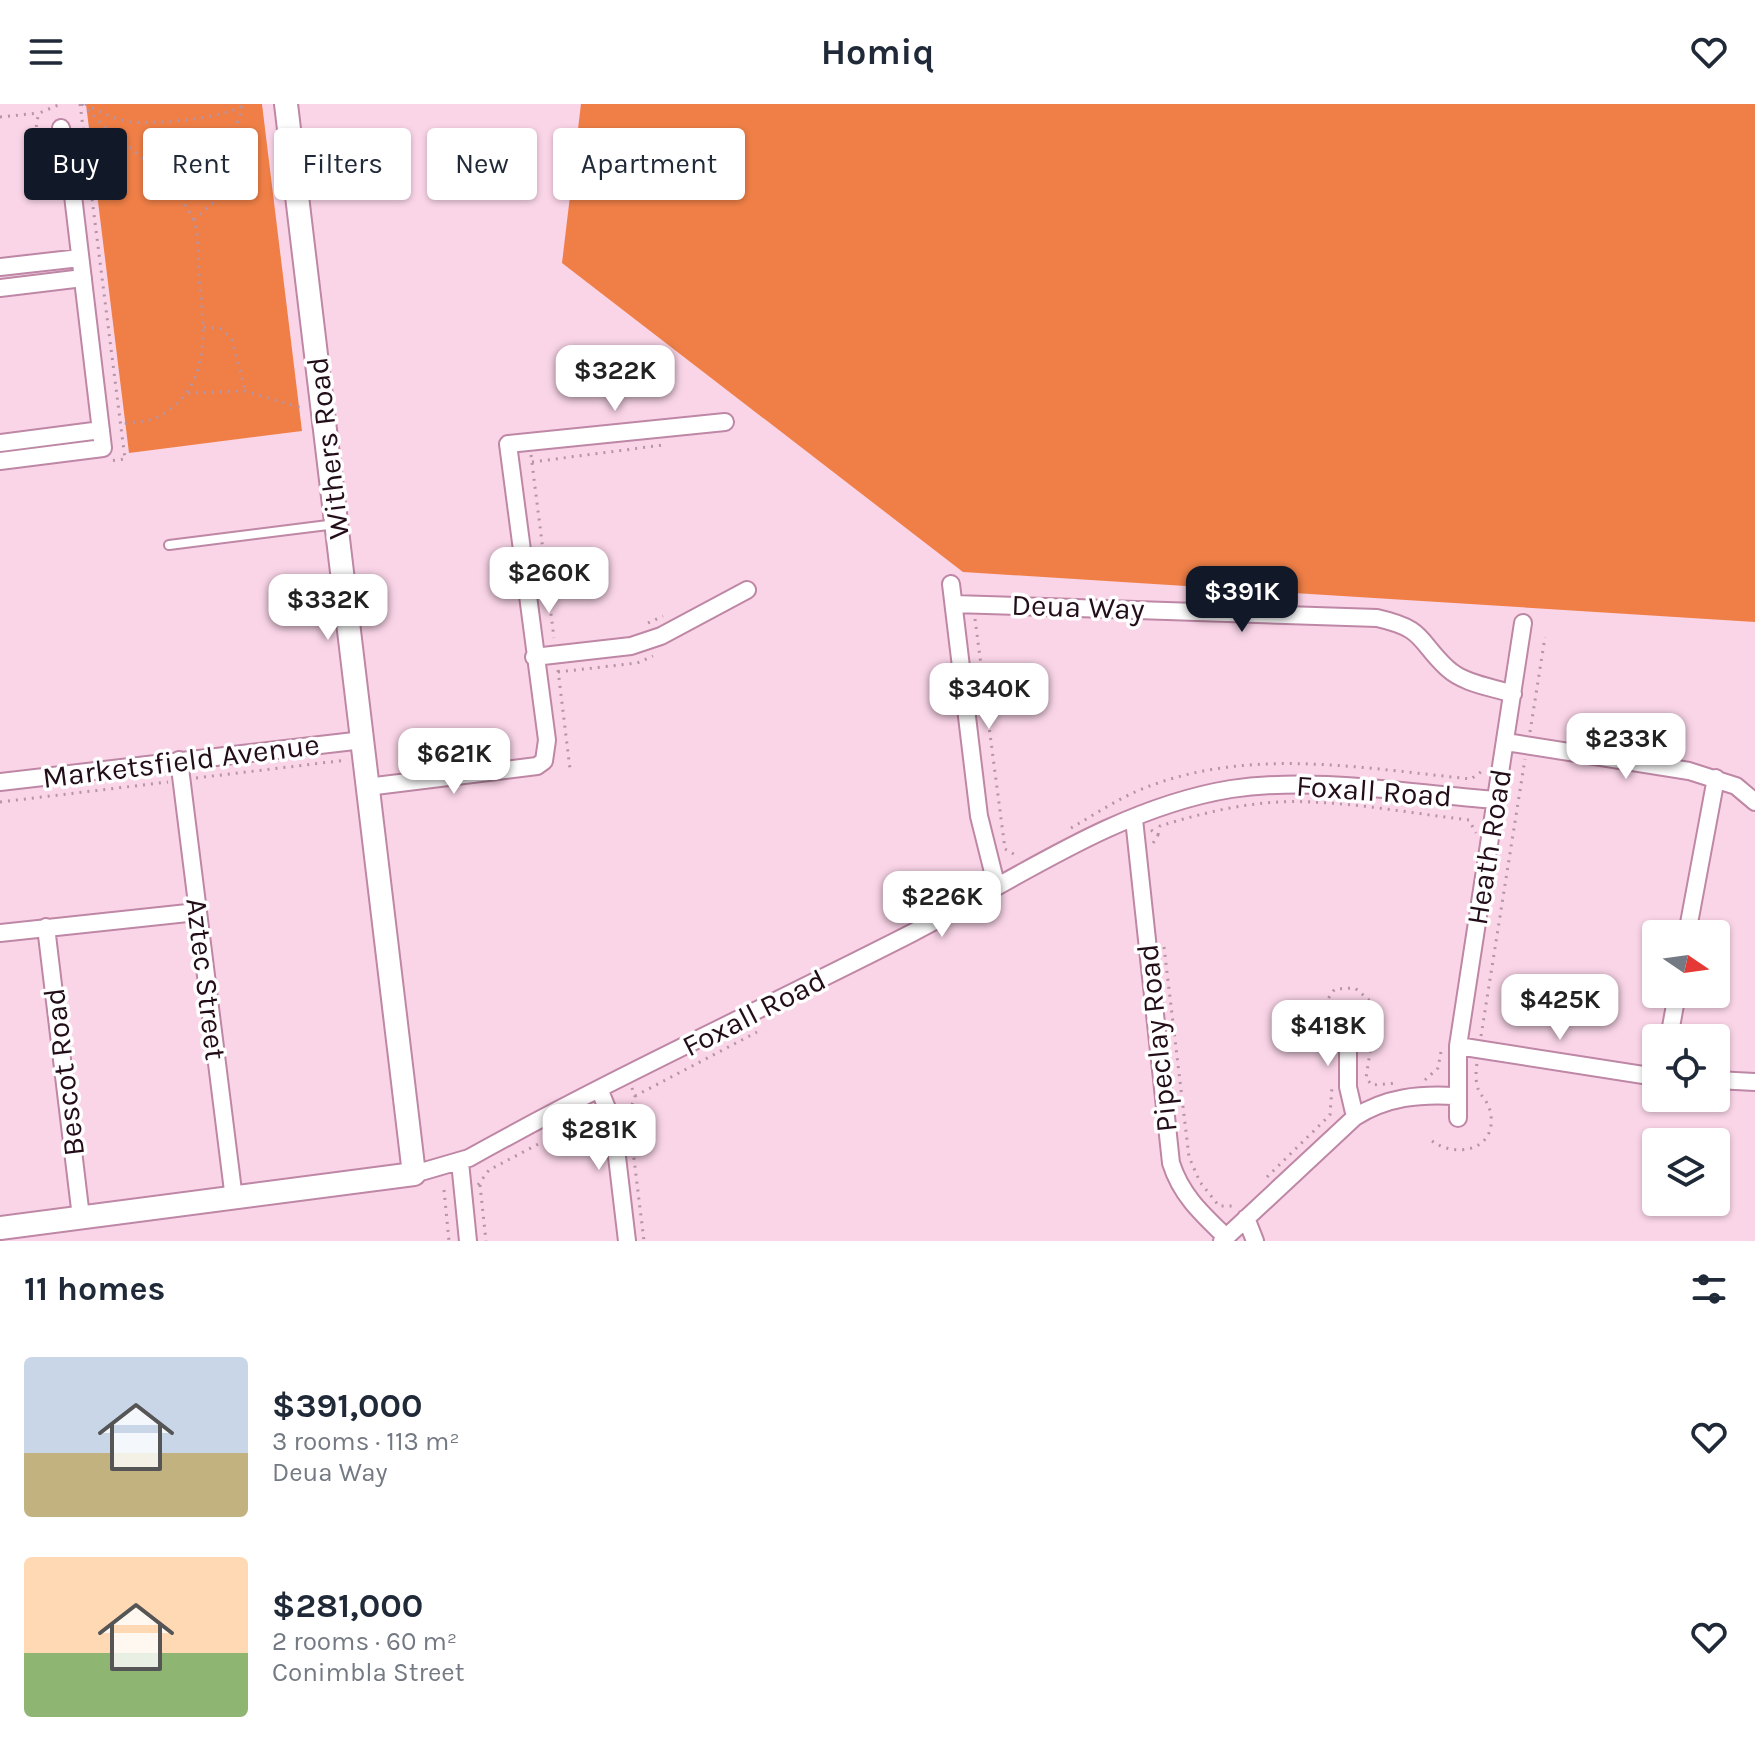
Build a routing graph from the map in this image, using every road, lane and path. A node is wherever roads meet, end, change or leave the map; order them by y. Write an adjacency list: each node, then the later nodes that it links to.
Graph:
1 (61, 104): 5 (path)
2 (82, 104): 4 (path); 9 (path); 19 (path)
3 (286, 104): 27 (street, Withers Road)
4 (244, 105): 9 (path)
5 (39, 113): 6 (path); 7 (path)
6 (0, 117)
7 (37, 128)
8 (73, 200): 10 (street)
9 (194, 220): 14 (path)
10 (80, 258): 11 (street); 12 (street)
11 (0, 267)
12 (83, 278): 13 (street); 20 (street)
13 (0, 288)
14 (204, 327): 15 (path); 16 (path)
15 (245, 391): 16 (path); 17 (path)
16 (186, 393): 19 (path)
17 (305, 409)
18 (725, 422): 21 (street)
19 (120, 424): 24 (path)
20 (101, 430): 22 (street); 25 (street)
21 (530, 442): 26 (path); 39 (street)
22 (0, 443)
23 (668, 444): 26 (path)
24 (125, 459)
25 (0, 461)
26 (532, 462): 37 (path)
27 (337, 524): 28 (lane); 41 (street, Withers Road)
28 (169, 545)
29 (951, 584): 31 (street)
30 (747, 590): 38 (street)
31 (954, 604): 32 (street, Deua Way); 58 (street)
32 (978, 604): 40 (street, Deua Way); 56 (path)
33 (672, 613): 35 (path)
34 (1523, 623): 40 (street, Heath Road)
35 (647, 624)
36 (1545, 637): 43 (path)
37 (567, 638)
38 (556, 654): 39 (street); 46 (path)
39 (534, 657): 49 (street)
40 (1513, 694): 42 (street, Heath Road)
41 (363, 740): 45 (street, Marketsfield Avenue); 49 (street, Withers Road)
42 (1506, 742): 43 (street); 50 (street, Heath Road)
43 (1528, 746): 47 (street); 69 (path)
44 (1487, 758): 53 (path)
45 (179, 760): 48 (street, Marketsfield Avenue); 59 (street, Aztec Street)
46 (570, 769)
47 (1716, 778): 51 (street); 60 (street)
48 (0, 782)
49 (367, 787): 85 (street, Withers Road)
50 (1497, 800): 52 (street, Foxall Road); 68 (street, Heath Road)
51 (1755, 802)
52 (1134, 819): 54 (path); 58 (street, Foxall Road); 94 (street, Pipeclay Road)
53 (1070, 828)
54 (1158, 835): 55 (path); 57 (path)
55 (1473, 847)
56 (1031, 850)
57 (1154, 858)
58 (996, 884): 72 (street, Foxall Road)
59 (197, 912): 61 (street); 90 (street, Aztec Street)
60 (1690, 920)
61 (46, 927): 62 (street); 92 (street, Bescot Road)
62 (0, 933)
63 (1163, 937): 91 (path)
64 (1348, 1010): 80 (street)
65 (757, 1032): 78 (path)
66 (1443, 1036): 74 (path)
67 (1335, 1042): 76 (path)
68 (1458, 1046): 69 (street); 79 (street, Heath Road)
69 (1479, 1050): 71 (street); 83 (path)
70 (1333, 1073): 87 (path)
71 (1642, 1075)
72 (628, 1077): 77 (street, Foxall Road); 78 (path)
73 (1730, 1081): 75 (street)
74 (1412, 1082)
75 (1755, 1082)
76 (1399, 1083)
77 (600, 1091): 82 (street); 84 (street, Foxall Road)
78 (635, 1096): 82 (path)
79 (1455, 1096): 80 (street); 81 (street, Heath Road)
80 (1355, 1117): 91 (street)
81 (1458, 1118)
82 (621, 1122): 86 (path); 98 (street); 99 (path)
83 (1432, 1141)
84 (460, 1162): 85 (street, Foxall Road); 88 (street)
85 (414, 1174): 90 (street, Foxall Road)
86 (480, 1185): 88 (path); 97 (path)
87 (1257, 1186)
88 (462, 1188): 96 (street)
89 (444, 1190): 95 (path)
90 (234, 1199): 92 (street, Foxall Road)
91 (1242, 1212): 94 (street); 100 (street)
92 (81, 1217): 93 (street, Foxall Road)
93 (0, 1228)
94 (1224, 1239)
95 (449, 1241)
96 (468, 1241)
97 (486, 1241)
98 (627, 1241)
99 (644, 1241)
100 (1255, 1241)

